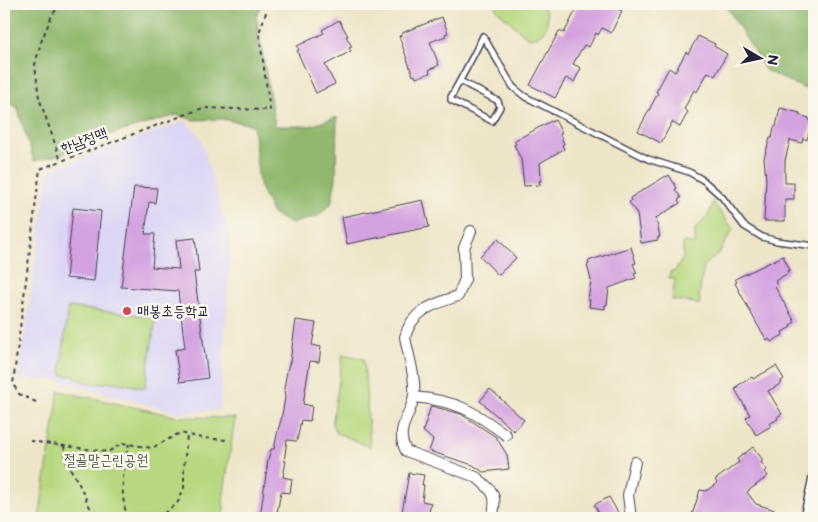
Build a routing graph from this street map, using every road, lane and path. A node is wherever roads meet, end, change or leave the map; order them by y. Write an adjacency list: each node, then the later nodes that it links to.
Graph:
1 (61, 4): 4 (path)
2 (269, 4): 4 (path, 한남정맥)
3 (460, 81): 3 (lane); 6 (lane)
4 (61, 161): 8 (path, 한남정맥)
5 (472, 231): 7 (street)
6 (814, 246)
7 (414, 397): 10 (street); 20 (street)
8 (36, 402)
9 (188, 434): 11 (path); 13 (path); 19 (path)
10 (506, 435)
11 (227, 440)
12 (30, 441): 14 (path)
13 (129, 444): 14 (path); 18 (path)
14 (64, 446): 17 (path)
15 (635, 462): 21 (street)
16 (814, 468): 22 (lane)
17 (95, 518)
18 (128, 518)
19 (158, 518)
20 (492, 518)
21 (630, 518)
22 (803, 518)

